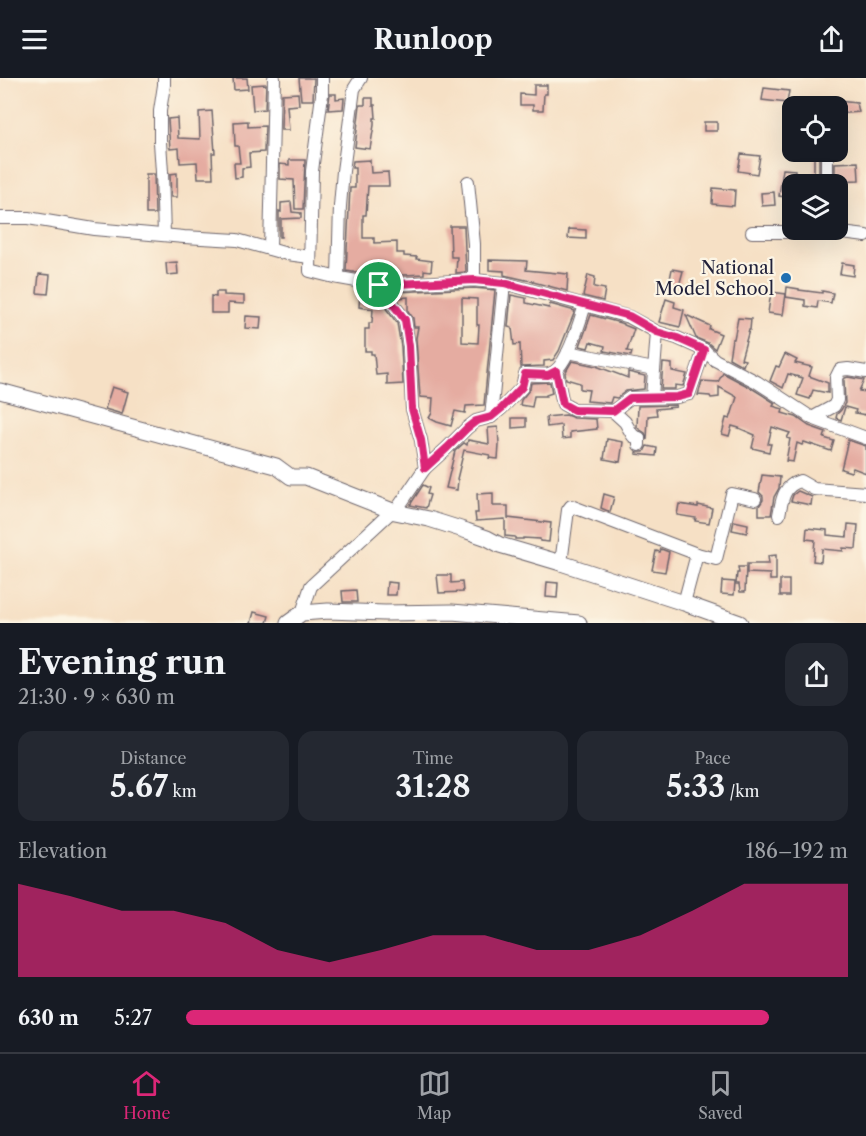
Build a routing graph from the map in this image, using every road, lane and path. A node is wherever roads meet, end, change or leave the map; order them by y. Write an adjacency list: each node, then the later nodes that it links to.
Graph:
1 (164, 78): 10 (street)
2 (273, 78): 12 (street)
3 (322, 78): 13 (street)
4 (361, 78): 14 (street)
5 (468, 182): 15 (street)
6 (0, 218): 10 (street)
7 (752, 232): 8 (street)
8 (782, 232)
9 (848, 234): 11 (street)
10 (164, 235): 12 (street)
11 (866, 236)
12 (270, 249): 13 (street)
13 (310, 257): 14 (street)
14 (338, 278): 17 (street)
15 (474, 280): 16 (street); 17 (street)
16 (504, 283): 18 (street); 28 (street)
17 (379, 285): 32 (street)
18 (585, 305): 19 (street); 21 (street)
19 (657, 332): 20 (street); 22 (street)
20 (704, 350): 26 (street); 29 (street)
21 (568, 352): 22 (street); 23 (street)
22 (654, 369): 26 (street)
23 (556, 371): 27 (street); 28 (street)
24 (866, 372): 29 (street)
25 (0, 391): 35 (street)
26 (652, 397): 27 (street)
27 (613, 411): 31 (street)
28 (491, 417): 32 (street)
29 (812, 418): 30 (street)
30 (866, 438)
31 (639, 445)
32 (425, 468): 35 (street)
33 (866, 493): 36 (street)
34 (755, 499): 37 (street)
35 (395, 512): 38 (street); 40 (street)
36 (779, 515)
37 (697, 554): 38 (street); 39 (street)
38 (561, 563): 39 (street)
39 (684, 603): 43 (street)
40 (302, 613): 41 (street); 42 (street)
41 (288, 623)
42 (579, 623)
43 (740, 623)

